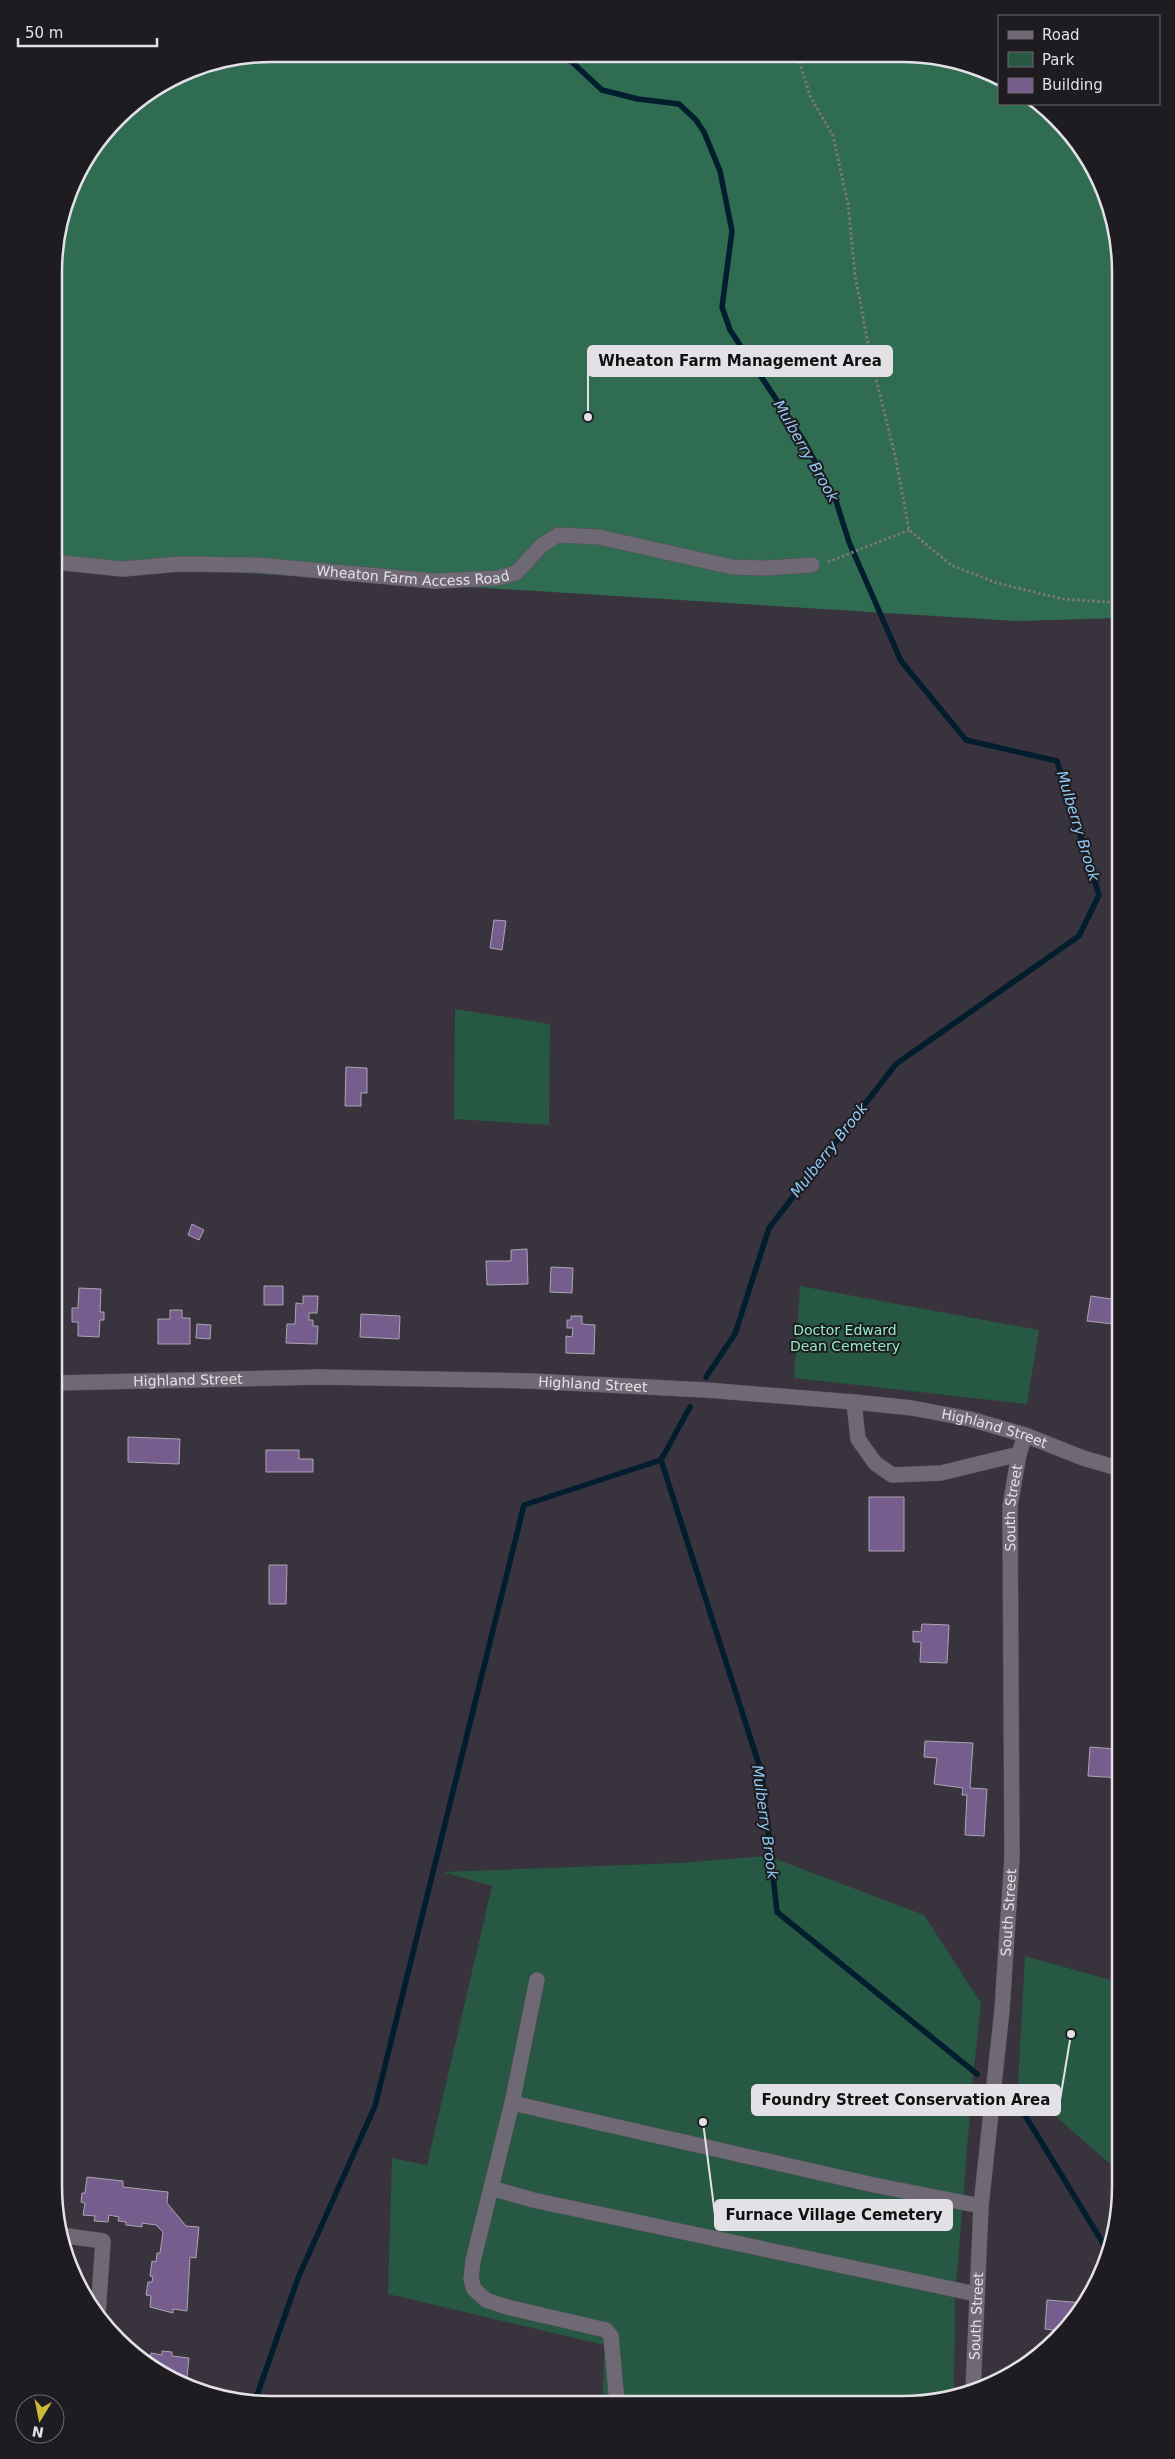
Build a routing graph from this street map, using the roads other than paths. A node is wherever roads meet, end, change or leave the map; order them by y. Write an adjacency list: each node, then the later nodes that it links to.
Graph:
1 (62, 563): 2 (street, Wheaton Farm Access Road)
2 (812, 565)
3 (62, 1383): 4 (street, Highland Street)
4 (854, 1402): 5 (street, Highland Street); 6 (street)
5 (1026, 1435): 6 (street, South Street); 7 (street, Highland Street)
6 (1019, 1454): 11 (street, South Street)
7 (1112, 1466)
8 (537, 1980): 9 (street)
9 (512, 2103): 10 (street); 11 (street)
10 (491, 2188): 13 (street); 16 (street)
11 (981, 2206): 13 (street, South Street)
12 (69, 2236): 14 (street)
13 (976, 2294): 15 (street, South Street)
14 (99, 2304)
15 (973, 2384)
16 (616, 2396)

